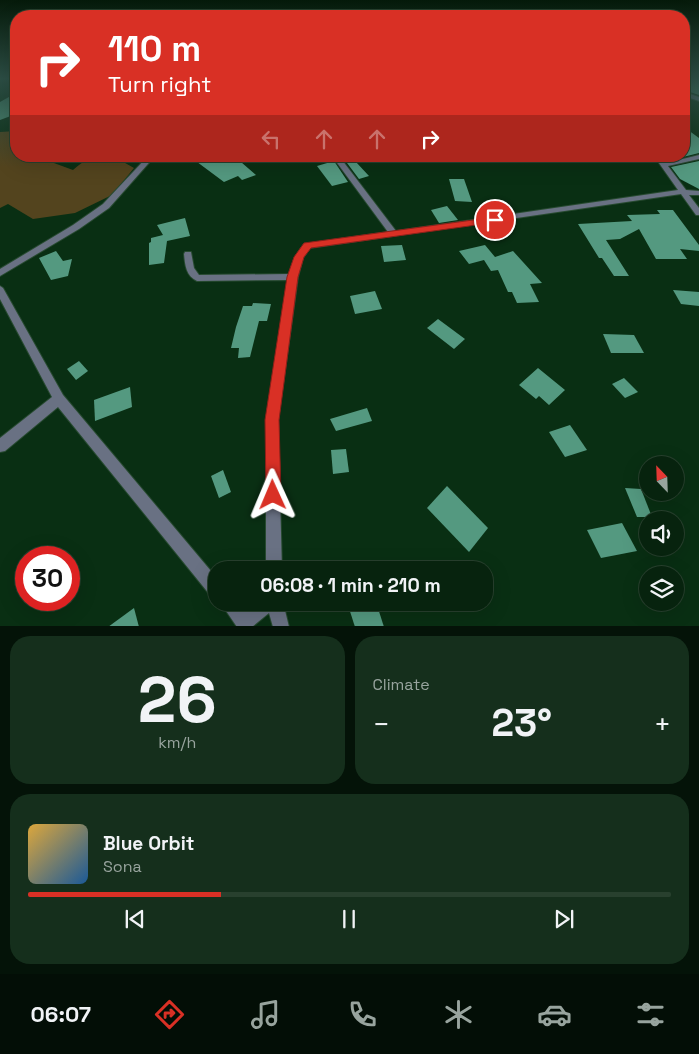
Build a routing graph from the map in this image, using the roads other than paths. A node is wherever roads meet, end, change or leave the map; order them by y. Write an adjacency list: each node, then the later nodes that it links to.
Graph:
1 (146, 162): 13 (street)
2 (339, 162): 7 (street)
3 (352, 162): 7 (street)
4 (662, 162): 6 (street)
5 (678, 162): 6 (street)
6 (665, 165): 8 (street)
7 (342, 166): 11 (street)
8 (682, 192): 9 (street); 10 (street); 11 (street)
9 (699, 193)
10 (699, 213)
11 (394, 234): 14 (street)
12 (188, 254): 14 (street)
13 (0, 273)
14 (293, 277): 18 (street)
15 (0, 290): 16 (street)
16 (59, 399): 17 (street); 19 (street)
17 (0, 446)
18 (274, 561)
19 (208, 579)
20 (235, 611): 21 (street)
21 (259, 611)
22 (277, 611): 23 (street)
23 (281, 626)

